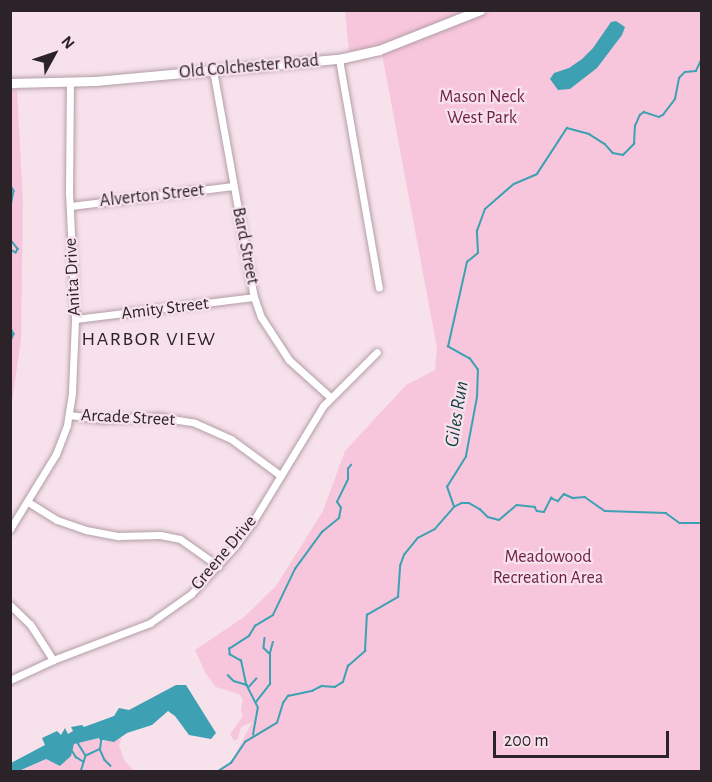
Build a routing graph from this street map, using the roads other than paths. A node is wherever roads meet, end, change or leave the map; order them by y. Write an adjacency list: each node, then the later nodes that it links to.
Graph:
1 (480, 10): 2 (street, Old Colchester Road)
2 (339, 59): 3 (street, Old Colchester Road); 8 (street)
3 (213, 70): 5 (street, Old Colchester Road); 6 (street, Bard Street)
4 (10, 83): 5 (street, Old Colchester Road)
5 (70, 83): 7 (street, Anita Drive)
6 (234, 186): 7 (street, Alverton Street); 9 (street, Bard Street)
7 (70, 206): 10 (street, Anita Drive)
8 (379, 288)
9 (254, 297): 10 (street, Amity Street); 12 (street, Bard Street)
10 (75, 319): 13 (street, Anita Drive)
11 (377, 352): 12 (street, Greene Drive)
12 (330, 397): 14 (street, Greene Drive)
13 (69, 415): 14 (street, Arcade Street); 15 (street, Anita Drive)
14 (280, 475): 17 (street, Greene Drive)
15 (28, 502): 16 (street, Anita Drive); 17 (street)
16 (10, 529)
17 (218, 566): 19 (street, Greene Drive)
18 (10, 605): 19 (street)
19 (53, 660): 20 (street, Greene Drive)
20 (10, 680)

